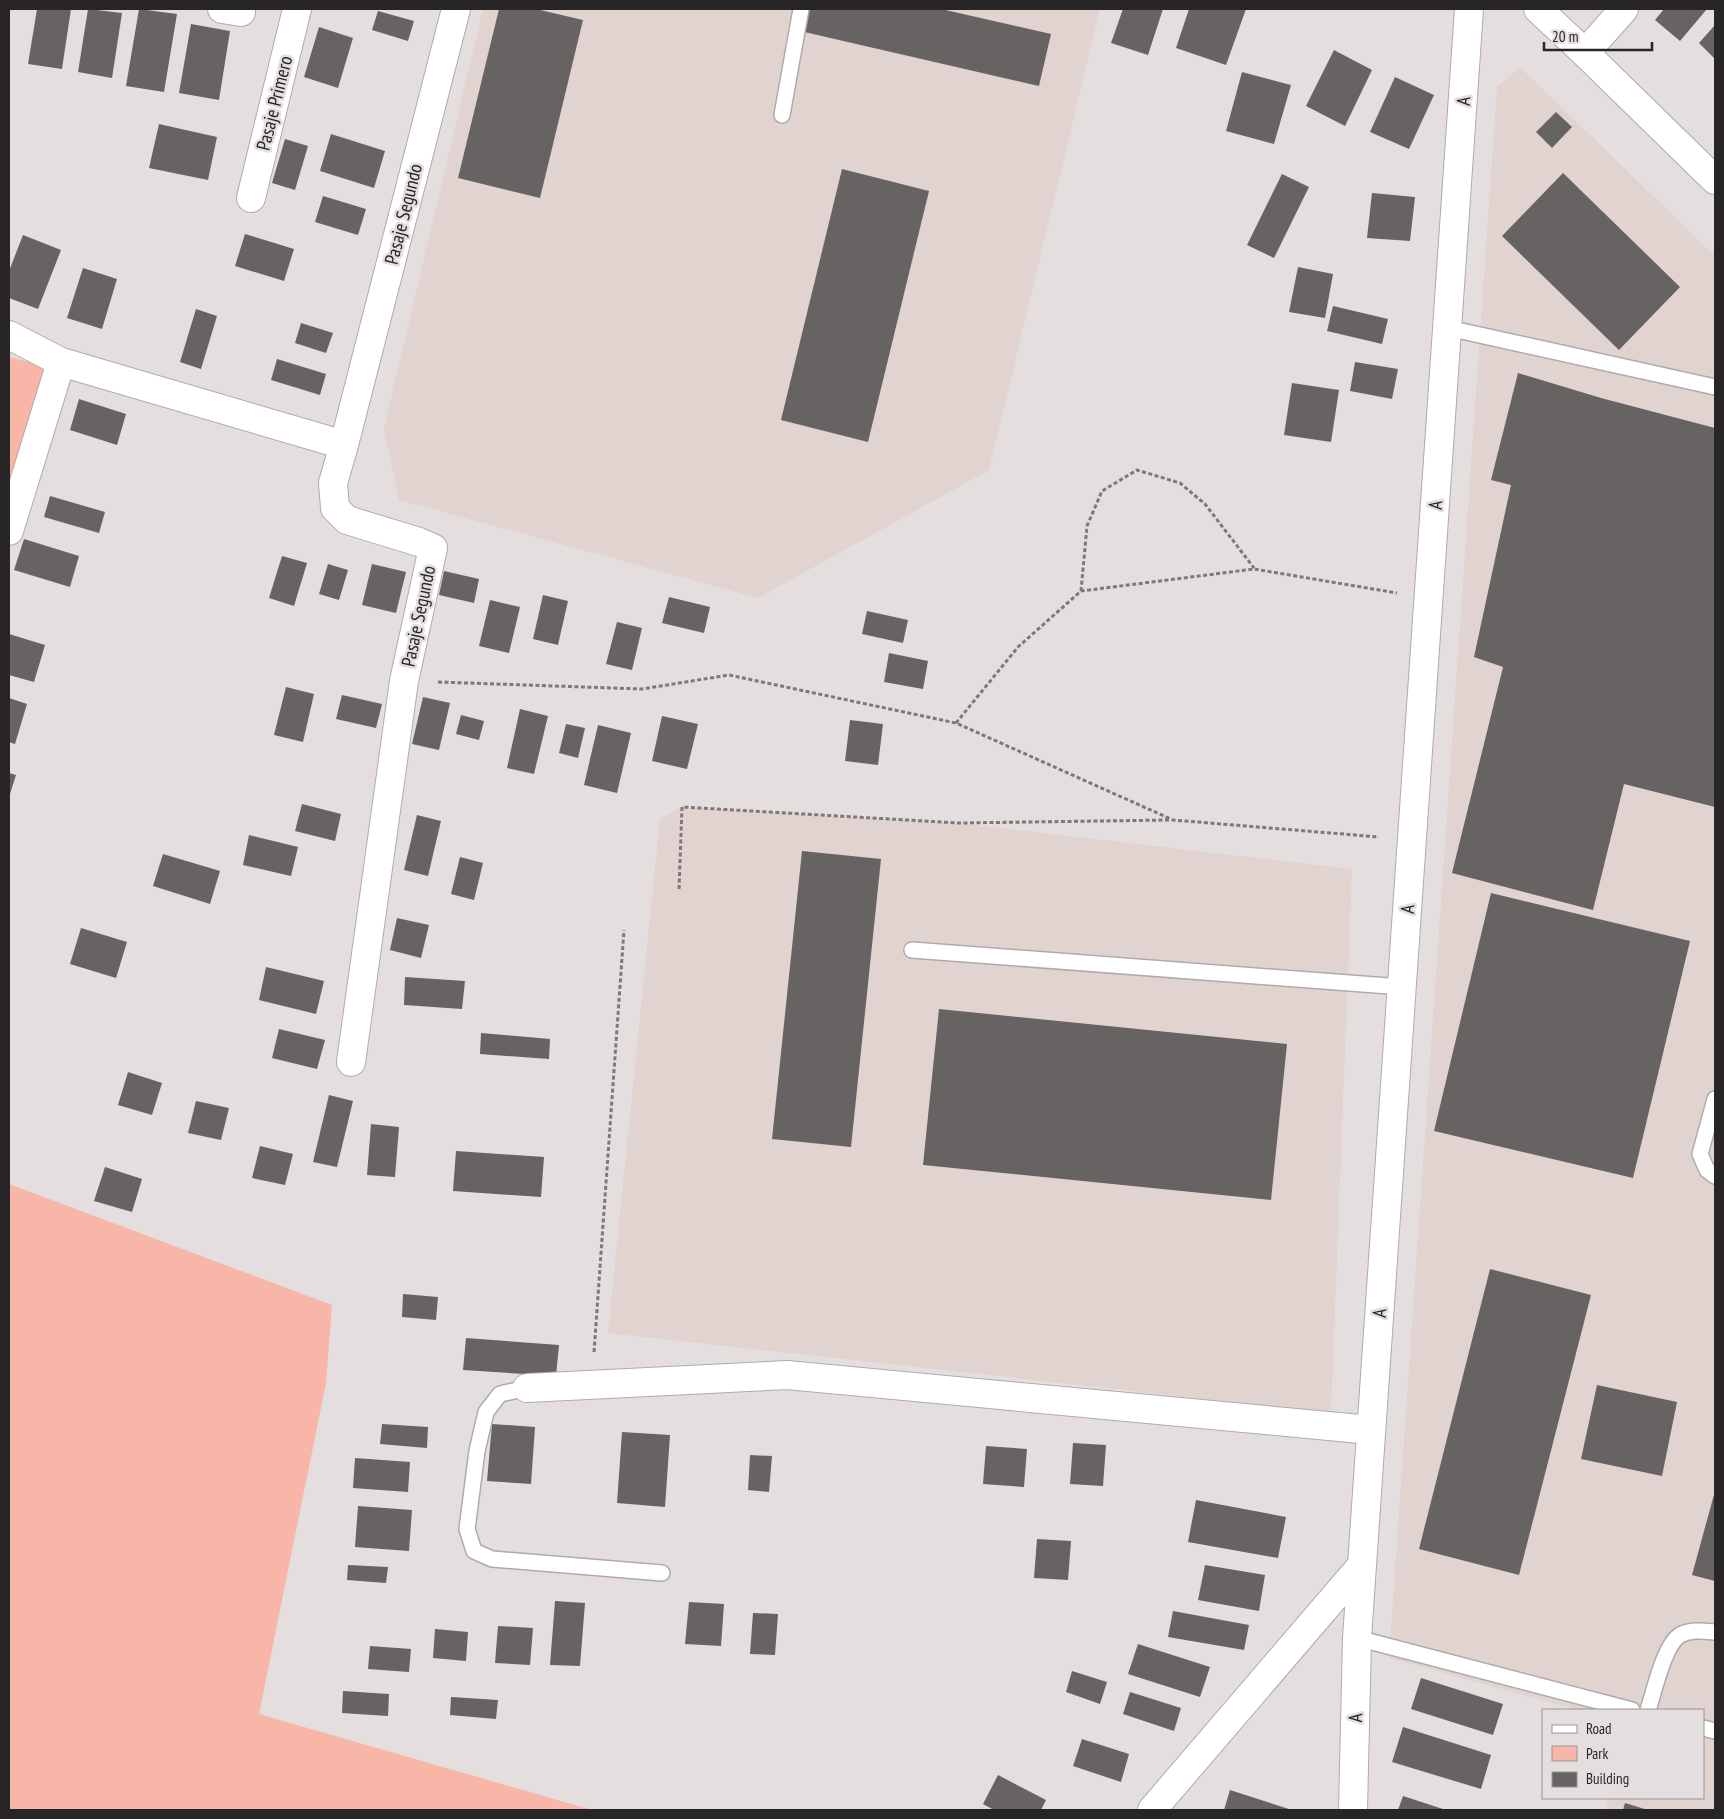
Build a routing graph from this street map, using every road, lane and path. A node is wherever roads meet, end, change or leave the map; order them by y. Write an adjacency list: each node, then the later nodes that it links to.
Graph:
1 (297, 9): 10 (street, Pasaje Primero)
2 (456, 9): 15 (street, Pasaje Segundo)
3 (801, 9): 8 (lane)
4 (1469, 9): 11 (street, A)
5 (1538, 9): 7 (street)
6 (1624, 9): 7 (street)
7 (1585, 53): 9 (street)
8 (782, 115)
9 (1715, 180)
10 (251, 198)
11 (1448, 328): 14 (lane); 19 (street, A)
12 (9, 335): 13 (street)
13 (61, 362): 15 (street); 16 (street)
14 (1715, 387)
15 (344, 445): 20 (street, Pasaje Segundo)
16 (9, 531)
17 (1254, 568): 18 (path); 18 (path); 19 (path)
18 (1080, 591): 21 (path)
19 (1428, 598): 23 (street, A)
20 (404, 681): 21 (path); 28 (street, Pasaje Segundo)
21 (956, 722): 22 (path)
22 (1173, 820): 23 (path); 24 (path)
23 (1412, 840): 27 (street, A)
24 (679, 889)
25 (624, 930): 31 (path)
26 (912, 950): 27 (lane)
27 (1402, 987): 33 (street, A)
28 (351, 1062)
29 (1715, 1099): 30 (lane)
30 (1715, 1176)
31 (592, 1385): 32 (street); 33 (street)
32 (527, 1388): 35 (lane)
33 (1371, 1430): 34 (street, A)
34 (1362, 1565): 37 (street, A); 40 (street)
35 (662, 1574)
36 (1715, 1632): 39 (lane)
37 (1357, 1638): 38 (lane); 41 (street, A)
38 (1628, 1709)
39 (1648, 1709)
40 (1152, 1810)
41 (1353, 1810)

